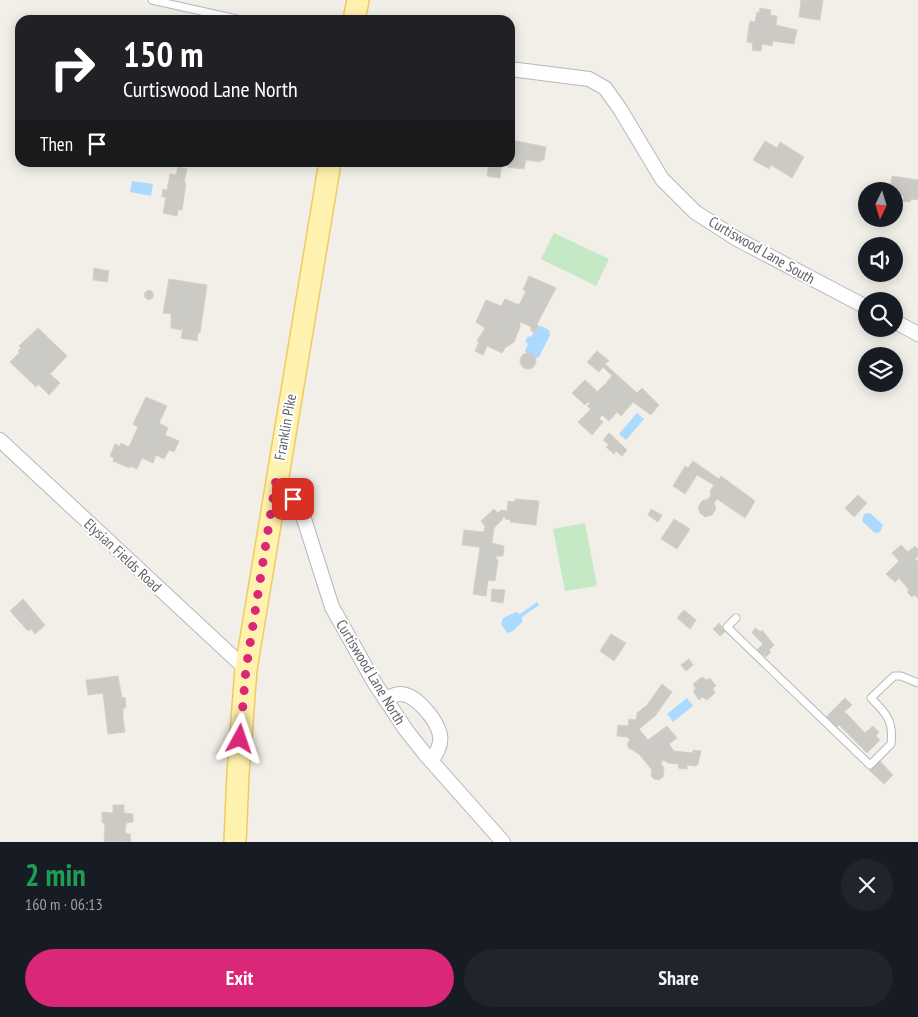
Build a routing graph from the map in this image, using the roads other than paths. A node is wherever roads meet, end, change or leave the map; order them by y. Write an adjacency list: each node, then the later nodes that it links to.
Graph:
1 (152, 0): 3 (lane)
2 (358, 0): 4 (main road)
3 (219, 15)
4 (355, 15)
5 (515, 70): 7 (street, Curtiswood Lane South)
6 (329, 167): 11 (main road, Franklin Pike)
7 (858, 303)
8 (903, 326): 9 (street)
9 (918, 334)
10 (0, 440): 13 (street, Elysian Fields Road)
11 (276, 480): 13 (main road, Franklin Pike); 15 (street, Curtiswood Lane North)
12 (736, 618): 14 (lane)
13 (246, 669): 17 (main road, Franklin Pike)
14 (918, 682)
15 (385, 699): 16 (street, Curtiswood Lane North); 16 (street)
16 (431, 761): 18 (street, Curtiswood Lane North)
17 (235, 842)
18 (503, 842)

